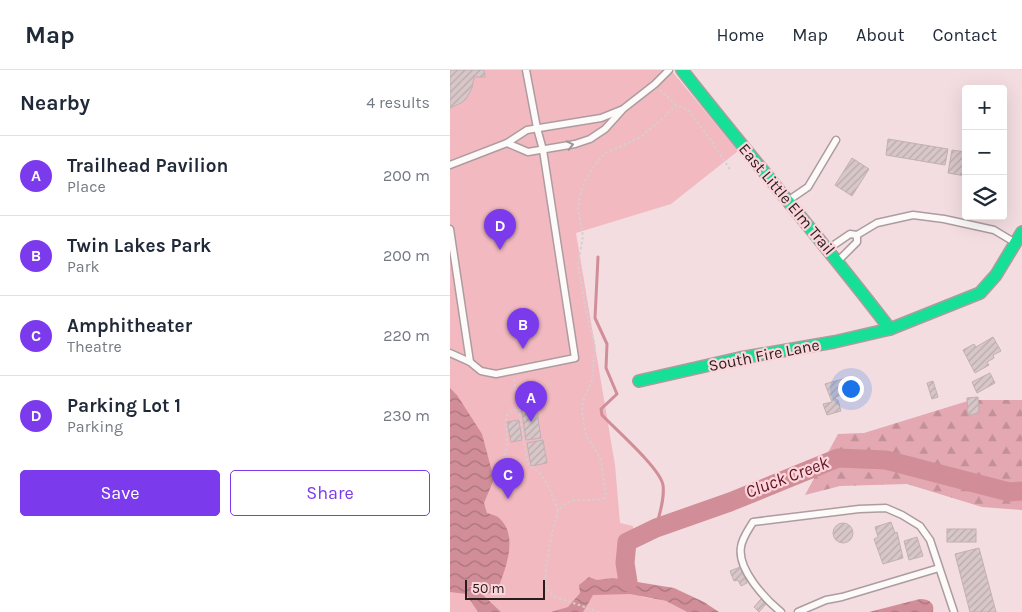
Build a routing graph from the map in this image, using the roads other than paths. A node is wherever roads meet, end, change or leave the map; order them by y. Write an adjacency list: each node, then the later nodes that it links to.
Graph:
1 (526, 70): 5 (lane)
2 (670, 70): 4 (lane)
3 (682, 70): 10 (street, East Little Elm Trail)
4 (623, 110): 5 (lane); 8 (lane, one-way to 4)
5 (537, 128): 7 (lane); 8 (lane)
6 (836, 140): 10 (lane)
7 (507, 143): 8 (lane); 9 (lane)
8 (543, 150): 19 (lane)
9 (450, 166)
10 (788, 201): 15 (street, East Little Elm Trail)
11 (450, 229): 19 (lane)
12 (1022, 232): 14 (street, South Fire Lane)
13 (857, 235): 14 (lane); 15 (lane); 16 (lane)
14 (1016, 243): 17 (street, South Fire Lane)
15 (828, 249): 16 (street, East Little Elm Trail)
16 (838, 260): 17 (street, East Little Elm Trail)
17 (890, 329): 20 (street, South Fire Lane)
18 (450, 354): 19 (lane)
19 (470, 362)
20 (639, 381)
21 (939, 568): 22 (lane); 23 (lane); 24 (lane)
22 (781, 612)
23 (798, 612)
24 (954, 612)

